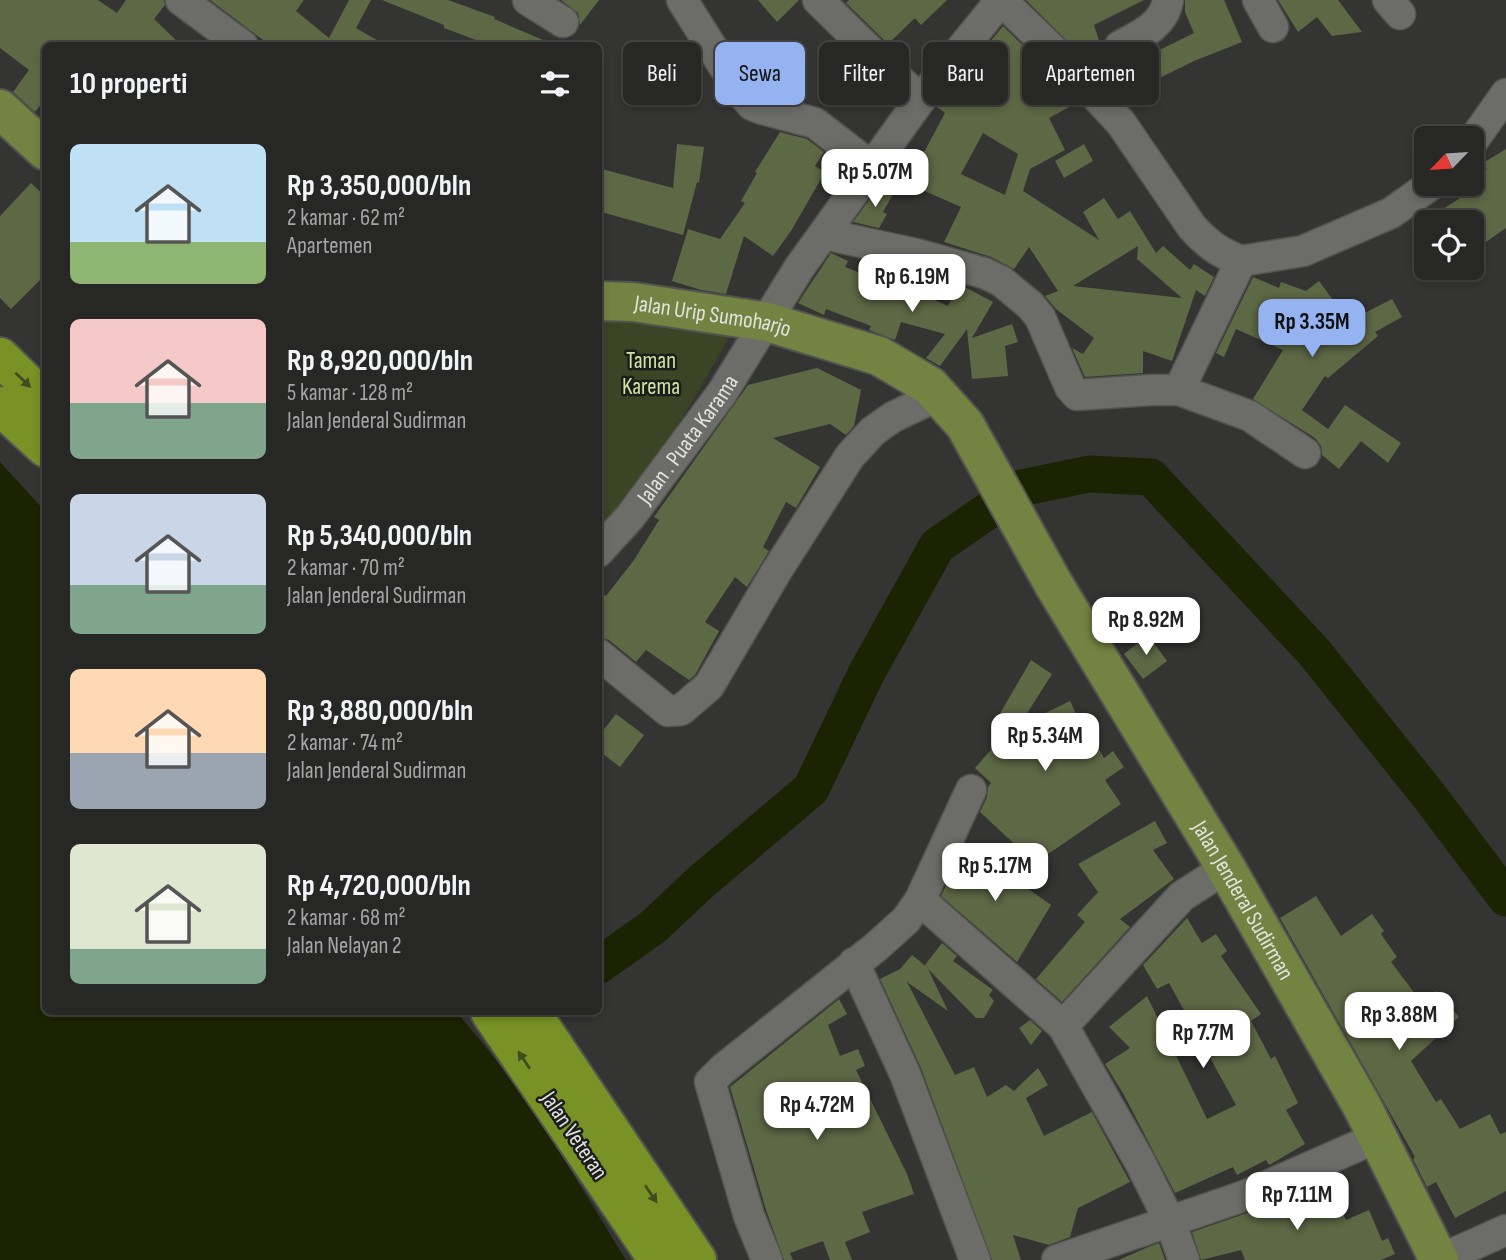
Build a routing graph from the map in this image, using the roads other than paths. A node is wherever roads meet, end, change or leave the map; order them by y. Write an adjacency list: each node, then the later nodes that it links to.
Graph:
1 (181, 0): 10 (street)
2 (682, 0): 17 (street)
3 (818, 0): 13 (street)
4 (1001, 0): 13 (street, Jalan . Puata Karama); 20 (street)
5 (1168, 0): 11 (street)
6 (1258, 0): 9 (street)
7 (524, 1): 8 (street)
8 (563, 22)
9 (1273, 27)
10 (238, 42)
11 (1128, 42)
12 (1506, 94): 15 (street)
13 (920, 100): 17 (street, Jalan . Puata Karama)
14 (0, 109): 16 (main road)
15 (1483, 126)
16 (42, 147)
17 (872, 167): 19 (street, Jalan . Puata Karama)
18 (1415, 196): 20 (street)
19 (824, 234): 22 (street, Jalan . Puata Karama); 24 (street)
20 (1241, 261): 24 (street)
21 (604, 297): 22 (main road, Jalan Urip Sumoharjo)
22 (767, 321): 25 (main road, Jalan Urip Sumoharjo); 31 (street, Jalan . Puata Karama)
23 (0, 358): 26 (highway, one-way to 26)
24 (1179, 390): 30 (street)
25 (939, 396): 28 (main road, Jalan Urip Sumoharjo); 32 (street)
26 (42, 398)
27 (0, 406): 29 (highway)
28 (965, 425): 34 (main road, Jalan Jenderal Sudirman)
29 (42, 444)
30 (1305, 453)
31 (602, 548)
32 (602, 657)
33 (971, 790): 35 (street)
34 (1226, 868): 39 (street); 40 (main road, Jalan Jenderal Sudirman)
35 (920, 900): 36 (street); 39 (street)
36 (854, 963): 46 (street); 47 (street)
37 (492, 1015): 41 (highway, Jalan Veteran, one-way to 37)
38 (533, 1015): 41 (highway, Jalan Veteran)
39 (1063, 1026): 42 (street)
40 (1378, 1137): 42 (street); 50 (main road, Jalan Jenderal Sudirman)
41 (601, 1147): 44 (highway, Jalan Veteran); 45 (highway, Jalan Veteran, one-way to 45)
42 (1170, 1222): 48 (street); 49 (street)
43 (1506, 1230): 50 (street)
44 (658, 1260)
45 (696, 1260)
46 (766, 1260)
47 (975, 1260)
48 (1057, 1260)
49 (1184, 1260)
50 (1439, 1260)

